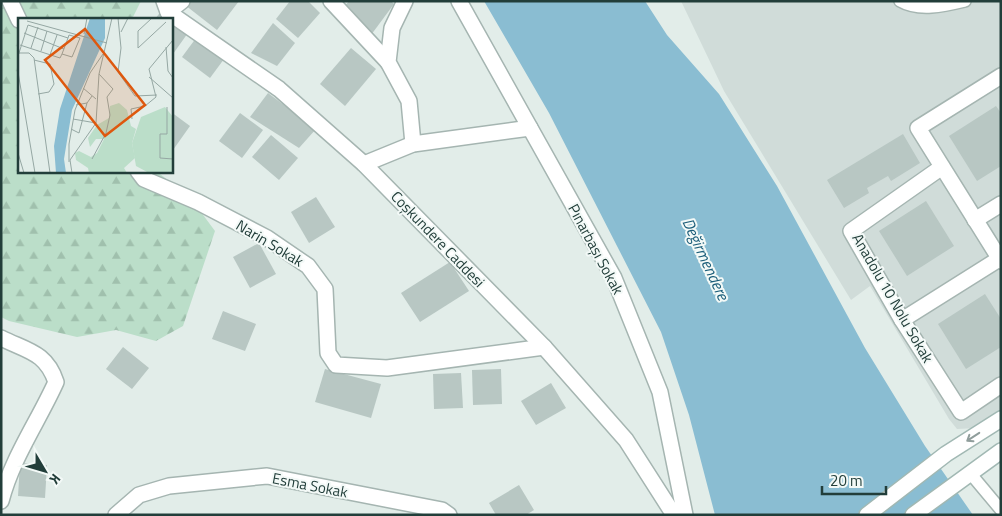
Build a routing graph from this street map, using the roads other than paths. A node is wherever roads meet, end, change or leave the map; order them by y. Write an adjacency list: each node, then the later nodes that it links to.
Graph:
1 (10, 1): 9 (street)
2 (182, 1): 8 (street)
3 (332, 1): 10 (street)
4 (405, 1): 10 (street)
5 (459, 1): 12 (street, Pınarbaşı Sokak)
6 (900, 1): 7 (lane)
7 (965, 1)
8 (166, 7): 14 (street, Coşkundere Caddesi)
9 (18, 18)
10 (388, 62): 13 (street)
11 (1001, 76): 15 (street)
12 (530, 128): 13 (street); 32 (street, Pınarbaşı Sokak)
13 (413, 144): 14 (street)
14 (364, 164): 22 (street, Coşkundere Caddesi)
15 (942, 167): 18 (street); 20 (street, Anadolu 10 Nolu Sokak)
16 (139, 172): 22 (street, Narin Sokak)
17 (1001, 204): 18 (street)
18 (975, 220): 19 (street)
19 (1000, 260): 20 (street)
20 (902, 320): 23 (street, Anadolu 10 Nolu Sokak)
21 (1, 338): 27 (street)
22 (544, 347): 31 (street, Coşkundere Caddesi)
23 (1001, 385)
24 (1001, 419): 33 (street, one-way to 33)
25 (1001, 451): 26 (street)
26 (970, 473): 28 (lane); 34 (street)
27 (1, 500)
28 (1001, 510)
29 (116, 515): 30 (street, Esma Sokak)
30 (449, 515)
31 (674, 515)
32 (685, 515)
33 (867, 515)
34 (913, 515)

